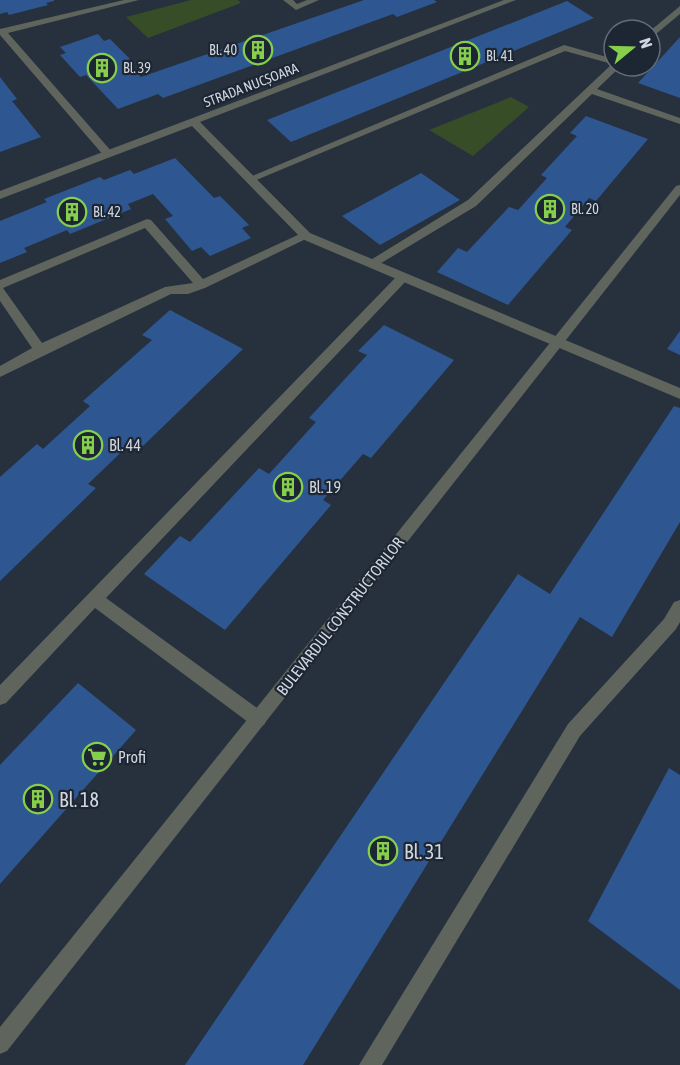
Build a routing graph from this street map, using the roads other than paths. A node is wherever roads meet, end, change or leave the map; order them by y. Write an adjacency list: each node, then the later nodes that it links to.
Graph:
1 (135, 0): 7 (street)
2 (287, 0): 3 (street)
3 (315, 0)
4 (513, 0): 11 (street, STRADA NUCȘOARA)
5 (680, 9): 6 (street)
6 (662, 25)
7 (1, 32): 13 (street)
8 (602, 59): 14 (street)
9 (603, 78): 10 (street)
10 (590, 90): 12 (street); 18 (street)
11 (193, 122): 13 (street, STRADA NUCȘOARA); 14 (street)
12 (680, 122)
13 (108, 154): 16 (street, STRADA NUCȘOARA)
14 (250, 179): 17 (street)
15 (680, 188): 23 (street, BULEVARDUL CONSTRUCTORILOR)
16 (0, 195)
17 (306, 236): 18 (street); 21 (street)
18 (373, 264): 19 (street)
19 (403, 278): 23 (street); 27 (street)
20 (0, 285): 21 (street)
21 (201, 285): 24 (street)
22 (0, 292): 24 (street)
23 (557, 343): 26 (street); 30 (street, BULEVARDUL CONSTRUCTORILOR)
24 (40, 350): 25 (street)
25 (0, 372)
26 (680, 394)
27 (95, 599): 29 (street); 30 (street)
28 (680, 607): 32 (street)
29 (0, 698)
30 (258, 719): 31 (street, BULEVARDUL CONSTRUCTORILOR)
31 (0, 1044)
32 (370, 1065)

